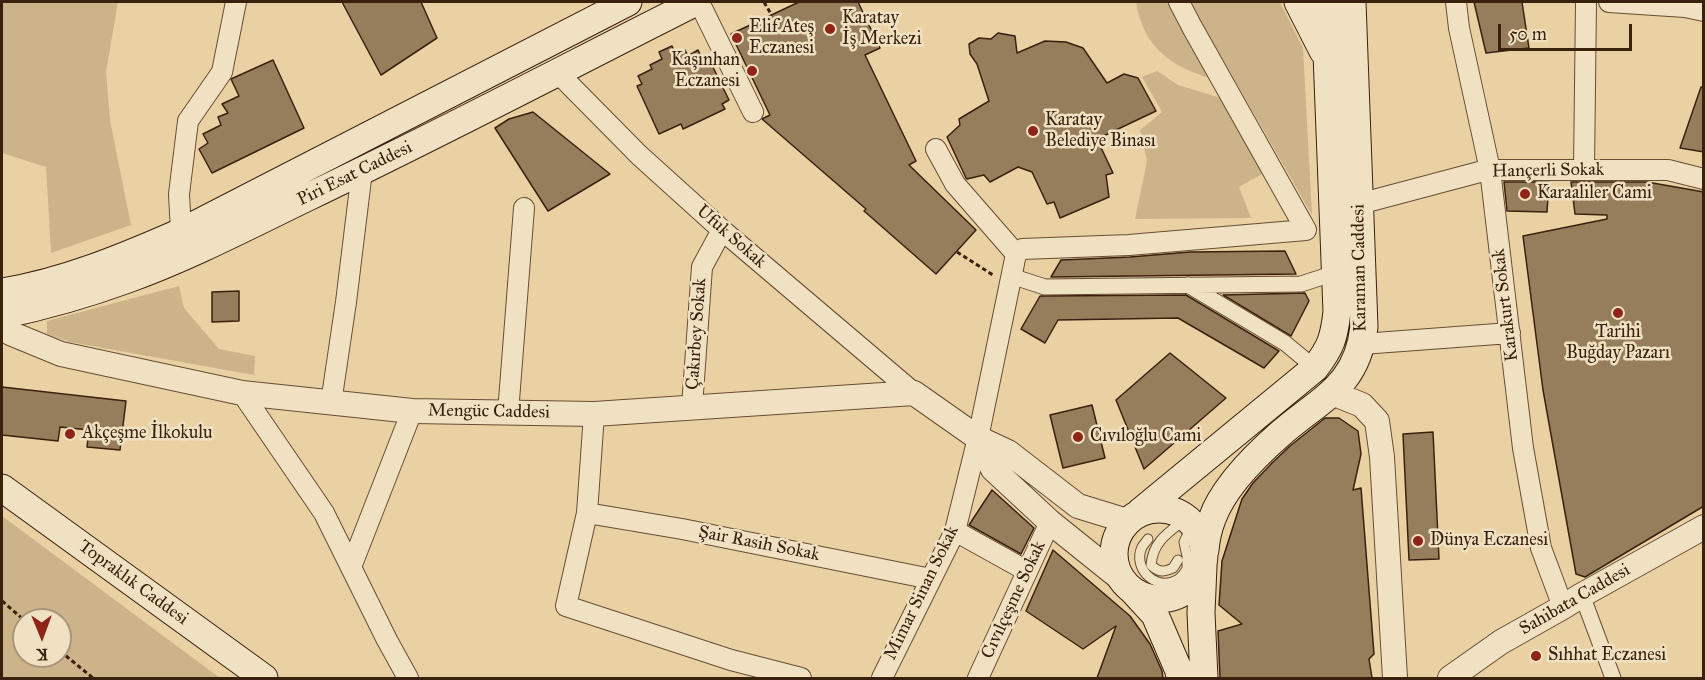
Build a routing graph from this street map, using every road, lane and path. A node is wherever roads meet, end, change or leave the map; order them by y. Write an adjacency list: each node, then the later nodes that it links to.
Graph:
1 (236, 2): 25 (street)
2 (628, 2): 25 (main road, Piri Esat Caddesi)
3 (697, 2): 15 (main road, Piri Esat Caddesi); 16 (street)
4 (764, 2): 13 (path)
5 (1179, 2): 27 (street)
6 (1299, 2): 14 (main road)
7 (1325, 2): 14 (main road, Karaman Caddesi)
8 (1352, 2): 22 (main road, Karaman Caddesi)
9 (1456, 2): 18 (street, Karakurt Sokak)
10 (1586, 2): 19 (street)
11 (1609, 2): 12 (street)
12 (1704, 11)
13 (771, 14)
14 (1328, 62): 28 (main road, Karaman Caddesi)
15 (557, 72): 20 (main road, Piri Esat Caddesi); 24 (street, Ufuk Sokak)
16 (753, 112)
17 (936, 149): 27 (street)
18 (1490, 170): 19 (street, Hançerli Sokak); 22 (street, Hançerli Sokak); 34 (street, Karakurt Sokak)
19 (1584, 170): 21 (street, Hançerli Sokak)
20 (362, 171): 32 (main road, Piri Esat Caddesi); 40 (street)
21 (1704, 179)
22 (1359, 204): 35 (main road, Karaman Caddesi)
23 (524, 208): 43 (street)
24 (722, 230): 38 (street, Ufuk Sokak); 41 (street, Çakırbey Sokak)
25 (181, 232): 31 (main road, Piri Esat Caddesi)
26 (957, 252): 29 (path)
27 (1016, 254): 29 (street, Mimar Sinan Sokak)
28 (1335, 273): 30 (street); 36 (main road, Karaman Caddesi)
29 (1011, 281): 30 (street); 45 (street, Mimar Sinan Sokak)
30 (1188, 285): 36 (street)
31 (2, 292)
32 (2, 315)
33 (2, 320): 37 (street, Mengüc Caddesi)
34 (1510, 333): 35 (street); 59 (street, Karakurt Sokak)
35 (1362, 344): 39 (main road, Karaman Caddesi)
36 (1315, 368): 48 (main road, Karaman Caddesi)
37 (242, 393): 40 (street, Mengüc Caddesi); 55 (street)
38 (914, 393): 41 (street, Mengüc Caddesi); 45 (street)
39 (1332, 393): 54 (main road, Karaman Caddesi); 69 (street)
40 (331, 403): 42 (street, Mengüc Caddesi)
41 (692, 407): 44 (street, Mengüc Caddesi)
42 (412, 411): 43 (street, Mengüc Caddesi); 55 (street)
43 (508, 413): 44 (street, Mengüc Caddesi)
44 (594, 414): 47 (street)
45 (978, 438): 48 (street); 50 (street); 52 (street, Mimar Sinan Sokak)
46 (2, 488): 62 (main road, Topraklık Caddesi)
47 (587, 513): 57 (street, Şair Rasih Sokak); 64 (street)
48 (1133, 517): 49 (main road); 58 (main road)
49 (1190, 521): 53 (lane); 54 (main road); 54 (lane)
50 (1050, 522): 56 (street, Cıvılçeşme Sokak); 58 (street)
51 (1704, 527): 59 (street, Sahibata Caddesi)
52 (955, 531): 56 (street); 57 (street, Mimar Sinan Sokak)
53 (1148, 539)
54 (1195, 558): 58 (main road); 68 (main road)
55 (351, 567): 63 (street)
56 (1028, 571): 66 (street, Cıvılçeşme Sokak)
57 (931, 579): 65 (street, Mimar Sinan Sokak)
58 (1126, 584): 67 (main road)
59 (1572, 601): 70 (street, Sahibata Caddesi); 71 (street)
60 (72, 661): 61 (path)
61 (93, 678)
62 (264, 678)
63 (408, 678)
64 (801, 678)
65 (882, 678)
66 (978, 678)
67 (1180, 678)
68 (1204, 678)
69 (1395, 678)
70 (1450, 678)
71 (1613, 678)

